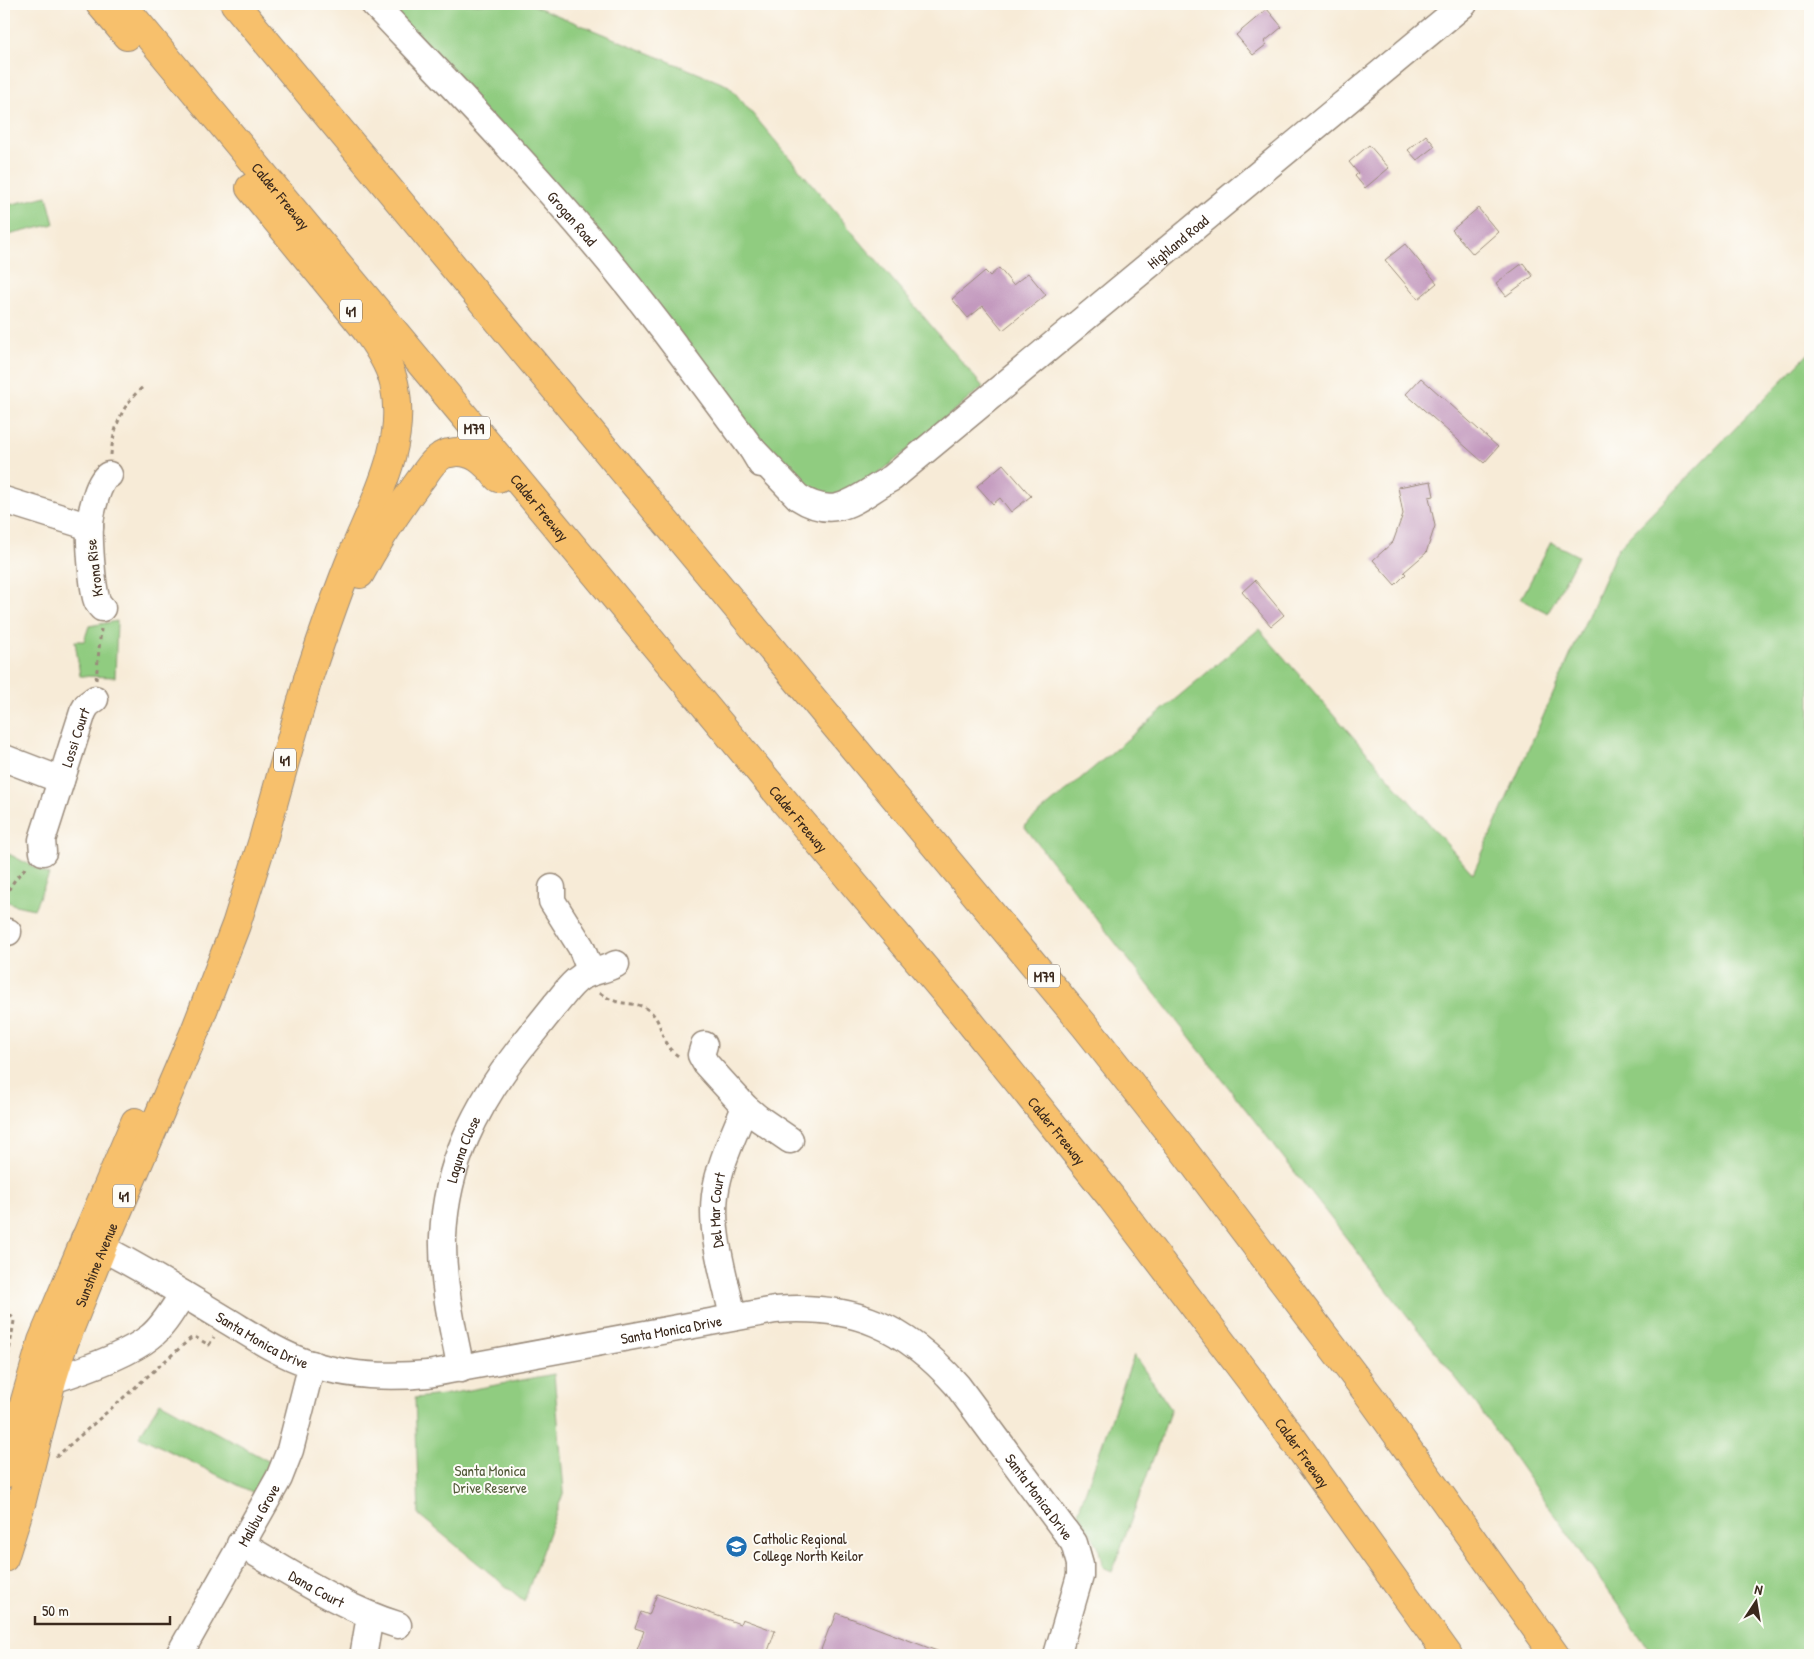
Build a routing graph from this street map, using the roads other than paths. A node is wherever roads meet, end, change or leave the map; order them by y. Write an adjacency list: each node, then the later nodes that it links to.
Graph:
1 (100, 4): 11 (main road, 41)
2 (122, 4): 15 (main road, Calder Freeway / M79)
3 (235, 4): 38 (main road, M79)
4 (374, 4): 8 (street, Grogan Road)
5 (1464, 4): 8 (street, Highland Road)
6 (109, 475): 9 (street, Krona Rise)
7 (4, 500): 9 (street, Krona Rise)
8 (823, 513)
9 (90, 527): 10 (street, Krona Rise)
10 (102, 608)
11 (308, 679): 15 (main road, 41); 23 (main road, Sunshine Avenue / 41)
12 (95, 699): 14 (street, Lossi Court)
13 (4, 758): 14 (street, Lossi Court)
14 (61, 780): 16 (street, Lossi Court)
15 (795, 814): 37 (main road, Calder Freeway / M79)
16 (42, 852)
17 (552, 888): 19 (street)
18 (616, 964): 19 (street, Laguna Close)
19 (591, 972): 27 (street, Laguna Close)
20 (702, 1050): 21 (street)
21 (745, 1107): 22 (street); 25 (street, Del Mar Court)
22 (790, 1140)
23 (93, 1243): 24 (street, Santa Monica Drive); 28 (main road, Sunshine Avenue / 41); 29 (main road, Sunshine Avenue / 41)
24 (183, 1294): 26 (street, Santa Monica Drive); 28 (street)
25 (733, 1316): 27 (street, Santa Monica Drive); 36 (street, Santa Monica Drive)
26 (312, 1364): 27 (street, Santa Monica Drive); 30 (street, Malibu Grove)
27 (461, 1369)
28 (52, 1380): 31 (main road, Sunshine Avenue / 41)
29 (4, 1474)
30 (240, 1544): 32 (street, Dana Court); 35 (street, Malibu Grove)
31 (4, 1558)
32 (370, 1616): 33 (street, Dana Court); 34 (street)
33 (398, 1625)
34 (364, 1652)
35 (179, 1655)
36 (1057, 1655)
37 (1448, 1655)
38 (1555, 1655)

